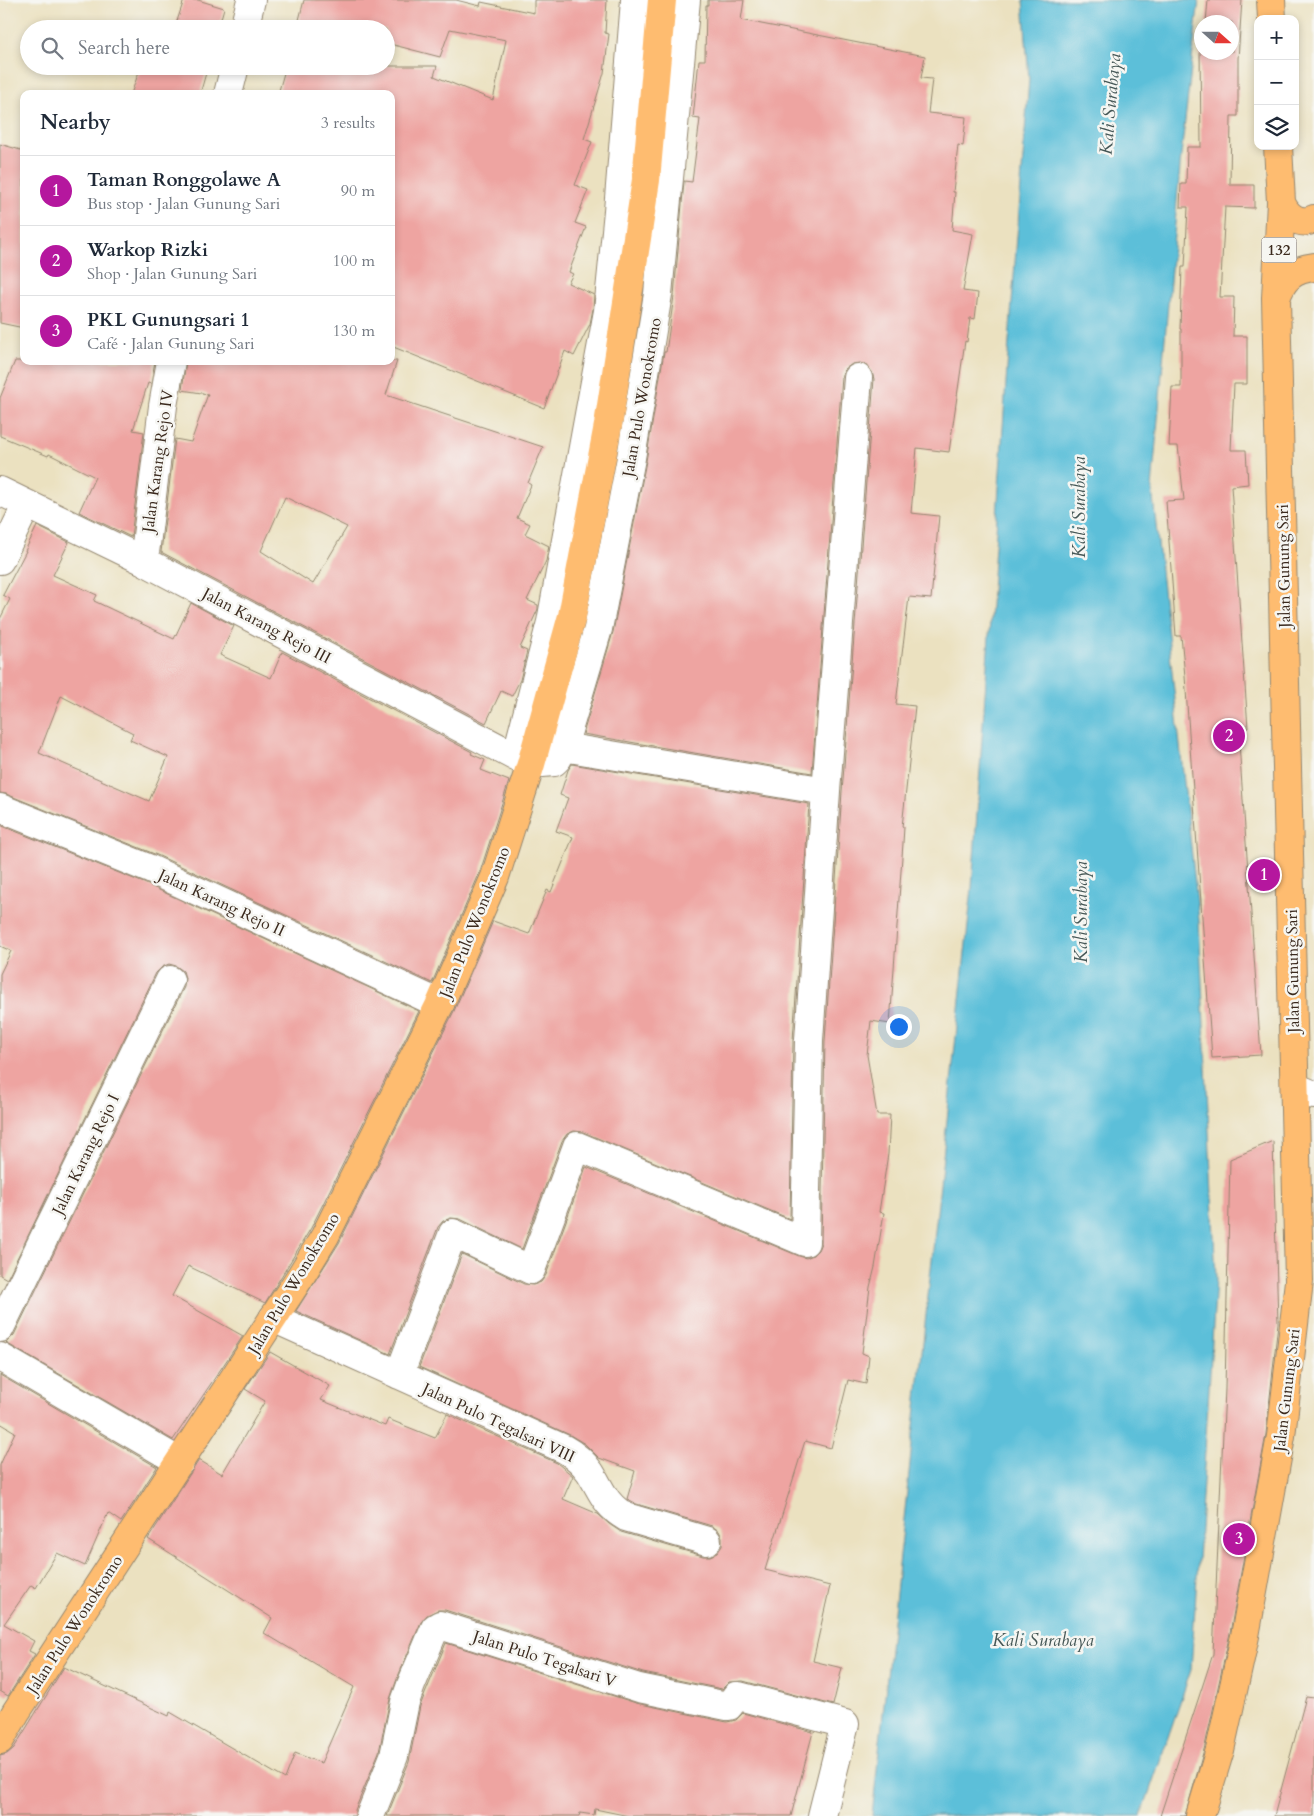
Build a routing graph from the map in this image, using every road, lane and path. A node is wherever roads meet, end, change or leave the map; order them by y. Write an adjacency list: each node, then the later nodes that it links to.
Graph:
1 (251, 0): 7 (street)
2 (635, 0): 22 (street, Jalan Pulo Wonokromo)
3 (662, 0): 22 (main road, Jalan Pulo Wonokromo)
4 (686, 0): 21 (street, Jalan Pulo Wonokromo)
5 (1271, 0): 6 (main road)
6 (1272, 15)
7 (246, 20)
8 (233, 75): 9 (street)
9 (229, 90)
10 (1278, 150): 11 (main road, Jalan Gunung Sari / 132)
11 (1281, 202): 12 (main road); 14 (main road, Jalan Gunung Sari / 132)
12 (1314, 219)
13 (1314, 267): 14 (main road)
14 (1276, 298): 27 (main road, Jalan Gunung Sari / 132)
15 (170, 365): 20 (street, Jalan Karang Rejo IV)
16 (858, 378): 23 (street)
17 (0, 491): 18 (street, Jalan Karang Rejo III)
18 (27, 504): 19 (street); 20 (street, Jalan Karang Rejo III)
19 (0, 560)
20 (144, 561): 22 (street, Jalan Karang Rejo III)
21 (564, 746): 22 (street, Jalan Pulo Wonokromo); 23 (street)
22 (524, 761): 26 (main road, Jalan Pulo Wonokromo)
23 (826, 791): 31 (street)
24 (0, 808): 26 (street, Jalan Karang Rejo II)
25 (170, 980): 29 (street, Jalan Karang Rejo I)
26 (440, 1004): 28 (main road, Jalan Pulo Wonokromo)
27 (1304, 1091): 38 (main road, Jalan Gunung Sari / 132)
28 (273, 1318): 31 (street, Jalan Pulo Tegalsari VIII); 32 (main road, Jalan Pulo Wonokromo)
29 (0, 1328)
30 (0, 1357): 32 (street)
31 (399, 1375): 33 (street, Jalan Pulo Tegalsari VIII)
32 (180, 1462): 34 (main road, Jalan Pulo Wonokromo)
33 (707, 1541)
34 (8, 1708): 35 (main road, Jalan Pulo Wonokromo)
35 (0, 1740)
36 (370, 1816): 37 (street, Jalan Pulo Tegalsari V)
37 (822, 1816)
38 (1200, 1816)

